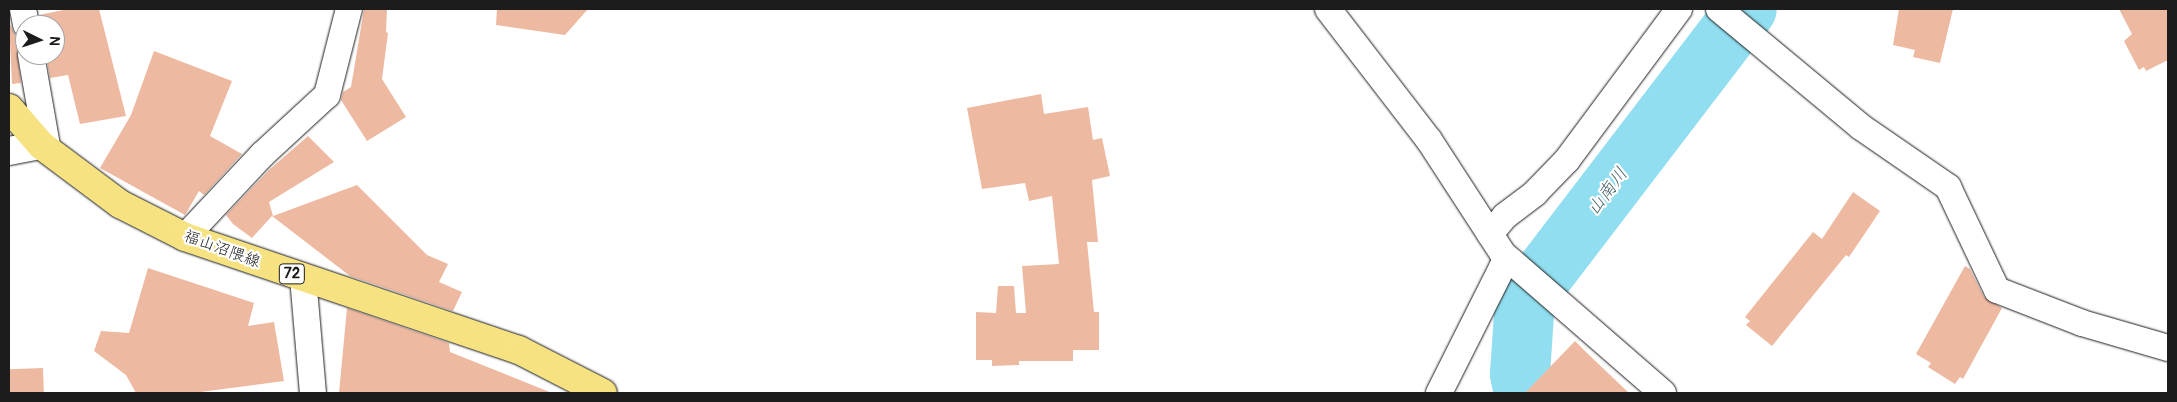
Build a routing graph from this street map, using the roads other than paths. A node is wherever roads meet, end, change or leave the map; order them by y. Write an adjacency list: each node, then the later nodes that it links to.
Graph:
1 (349, 9): 10 (street)
2 (1328, 9): 9 (street)
3 (1678, 9): 9 (street)
4 (1719, 9): 13 (street)
5 (33, 65): 7 (street)
6 (9, 108): 7 (main road, 福山沼隈線 / 72)
7 (40, 145): 8 (street); 10 (main road, 福山沼隈線 / 72)
8 (9, 151)
9 (1490, 234): 11 (street)
10 (185, 237): 12 (main road, 福山沼隈線 / 72)
11 (1511, 261): 16 (street); 17 (street)
12 (303, 277): 14 (street); 15 (main road, 福山沼隈線 / 72)
13 (2168, 348)
14 (313, 393)
15 (603, 393)
16 (1439, 393)
17 (1663, 393)

